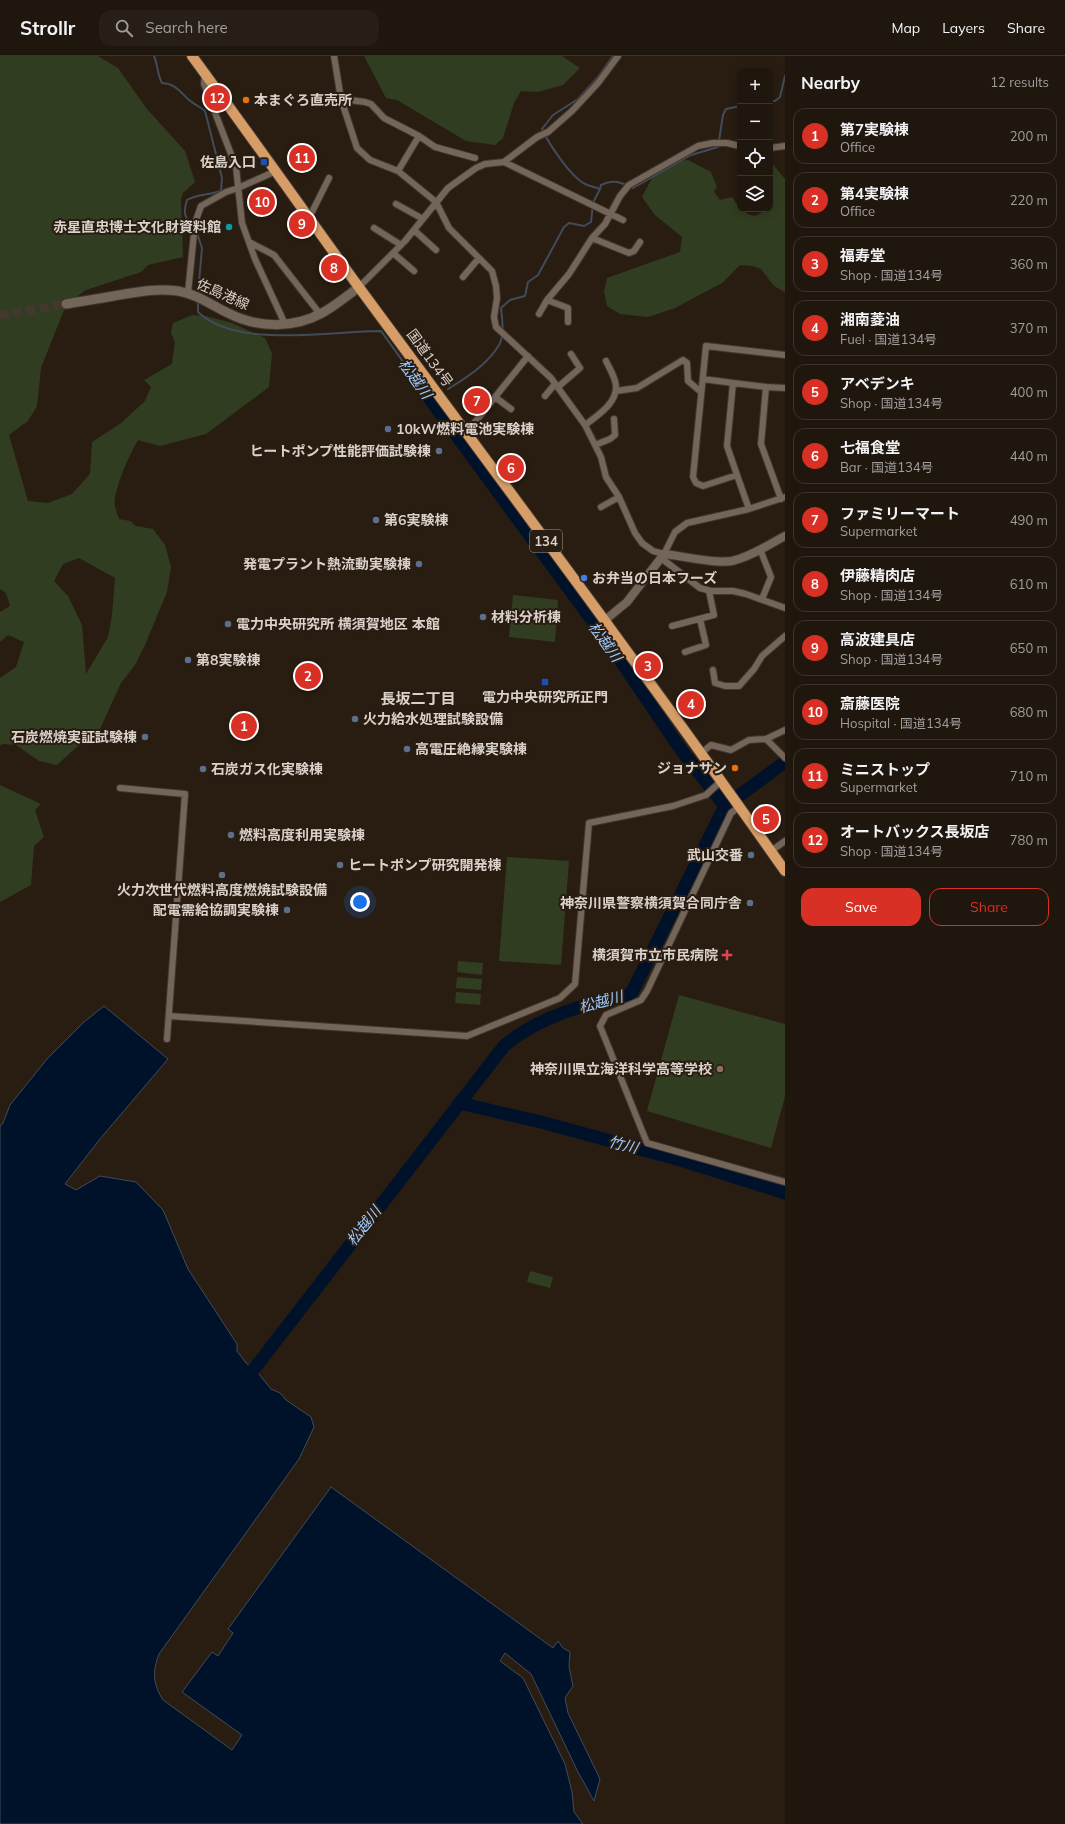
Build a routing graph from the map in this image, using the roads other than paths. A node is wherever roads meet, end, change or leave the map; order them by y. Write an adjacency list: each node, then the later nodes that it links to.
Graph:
1 (192, 56): 4 (highway, 国道134号 / 134)
2 (334, 56): 5 (street)
3 (618, 56): 11 (street)
4 (205, 74): 12 (highway, 国道134号 / 134); 15 (street)
5 (341, 99): 6 (street); 13 (street)
6 (419, 136): 10 (street); 13 (street)
7 (737, 145): 18 (street)
8 (785, 146): 9 (street)
9 (773, 148)
10 (475, 158)
11 (504, 162): 16 (street); 18 (street)
12 (276, 171): 15 (street); 19 (highway, 国道134号 / 134)
13 (398, 171): 16 (street)
14 (329, 178): 19 (street)
15 (238, 188): 25 (street); 34 (street)
16 (436, 202): 20 (street); 30 (street)
17 (396, 204): 20 (street)
18 (610, 214): 21 (street); 24 (street)
19 (310, 216): 33 (highway, 国道134号 / 134)
20 (423, 219): 23 (street)
21 (623, 220)
22 (374, 228): 27 (street)
23 (414, 230): 27 (street); 28 (street)
24 (592, 238): 26 (street); 35 (street)
25 (249, 242): 37 (street); 40 (street)
26 (640, 242)
27 (401, 245): 29 (street)
28 (436, 250)
29 (393, 253): 31 (street); 33 (street)
30 (479, 258): 32 (street); 43 (street)
31 (414, 271)
32 (463, 277)
33 (359, 287): 37 (main road, 佐島港線); 57 (highway, 国道134号 / 134)
34 (189, 293): 36 (main road, 佐島港線); 40 (main road, 佐島港線)
35 (547, 300): 38 (street); 39 (street)
36 (66, 304)
37 (320, 314): 40 (main road, 佐島港線)
38 (539, 314)
39 (568, 322)
40 (285, 324)
41 (571, 354): 47 (street)
42 (785, 355): 45 (street)
43 (528, 356): 47 (street); 53 (street)
44 (606, 361): 50 (street)
45 (703, 379): 46 (street); 51 (street)
46 (733, 383): 48 (street); 59 (street)
47 (556, 385): 52 (street); 56 (street)
48 (766, 387): 49 (street); 61 (street)
49 (785, 388)
50 (616, 391): 51 (street); 56 (street)
51 (701, 392): 59 (street)
52 (545, 396)
53 (495, 397): 54 (street); 57 (street)
54 (511, 409)
55 (614, 419): 58 (street)
56 (585, 425): 58 (street)
57 (467, 432): 71 (highway, 国道134号 / 134)
58 (595, 445): 60 (street)
59 (737, 475): 63 (street)
60 (619, 497): 62 (street); 66 (street)
61 (783, 498): 63 (street)
62 (601, 508)
63 (749, 509): 66 (street)
64 (785, 536): 65 (street)
65 (760, 549): 66 (street); 68 (street)
66 (662, 556): 67 (street); 71 (street)
67 (709, 591): 68 (street); 70 (street)
68 (762, 599): 69 (street)
69 (785, 608)
70 (700, 619): 72 (street); 74 (street)
71 (604, 621): 78 (highway, 国道134号 / 134)
72 (672, 626)
73 (785, 636): 75 (street)
74 (685, 652)
75 (713, 670)
76 (785, 730): 77 (street)
77 (766, 739): 78 (street); 79 (street)
78 (700, 754): 80 (highway, 国道134号 / 134)
79 (785, 758)
80 (720, 782): 82 (highway, 国道134号 / 134); 86 (street)
81 (120, 788): 86 (street)
82 (735, 802): 84 (highway, 国道134号 / 134); 88 (street)
83 (785, 841): 84 (street)
84 (771, 851): 85 (highway, 国道134号 / 134)
85 (785, 871)
86 (169, 1016): 87 (street)
87 (167, 1039)
88 (785, 1182)

